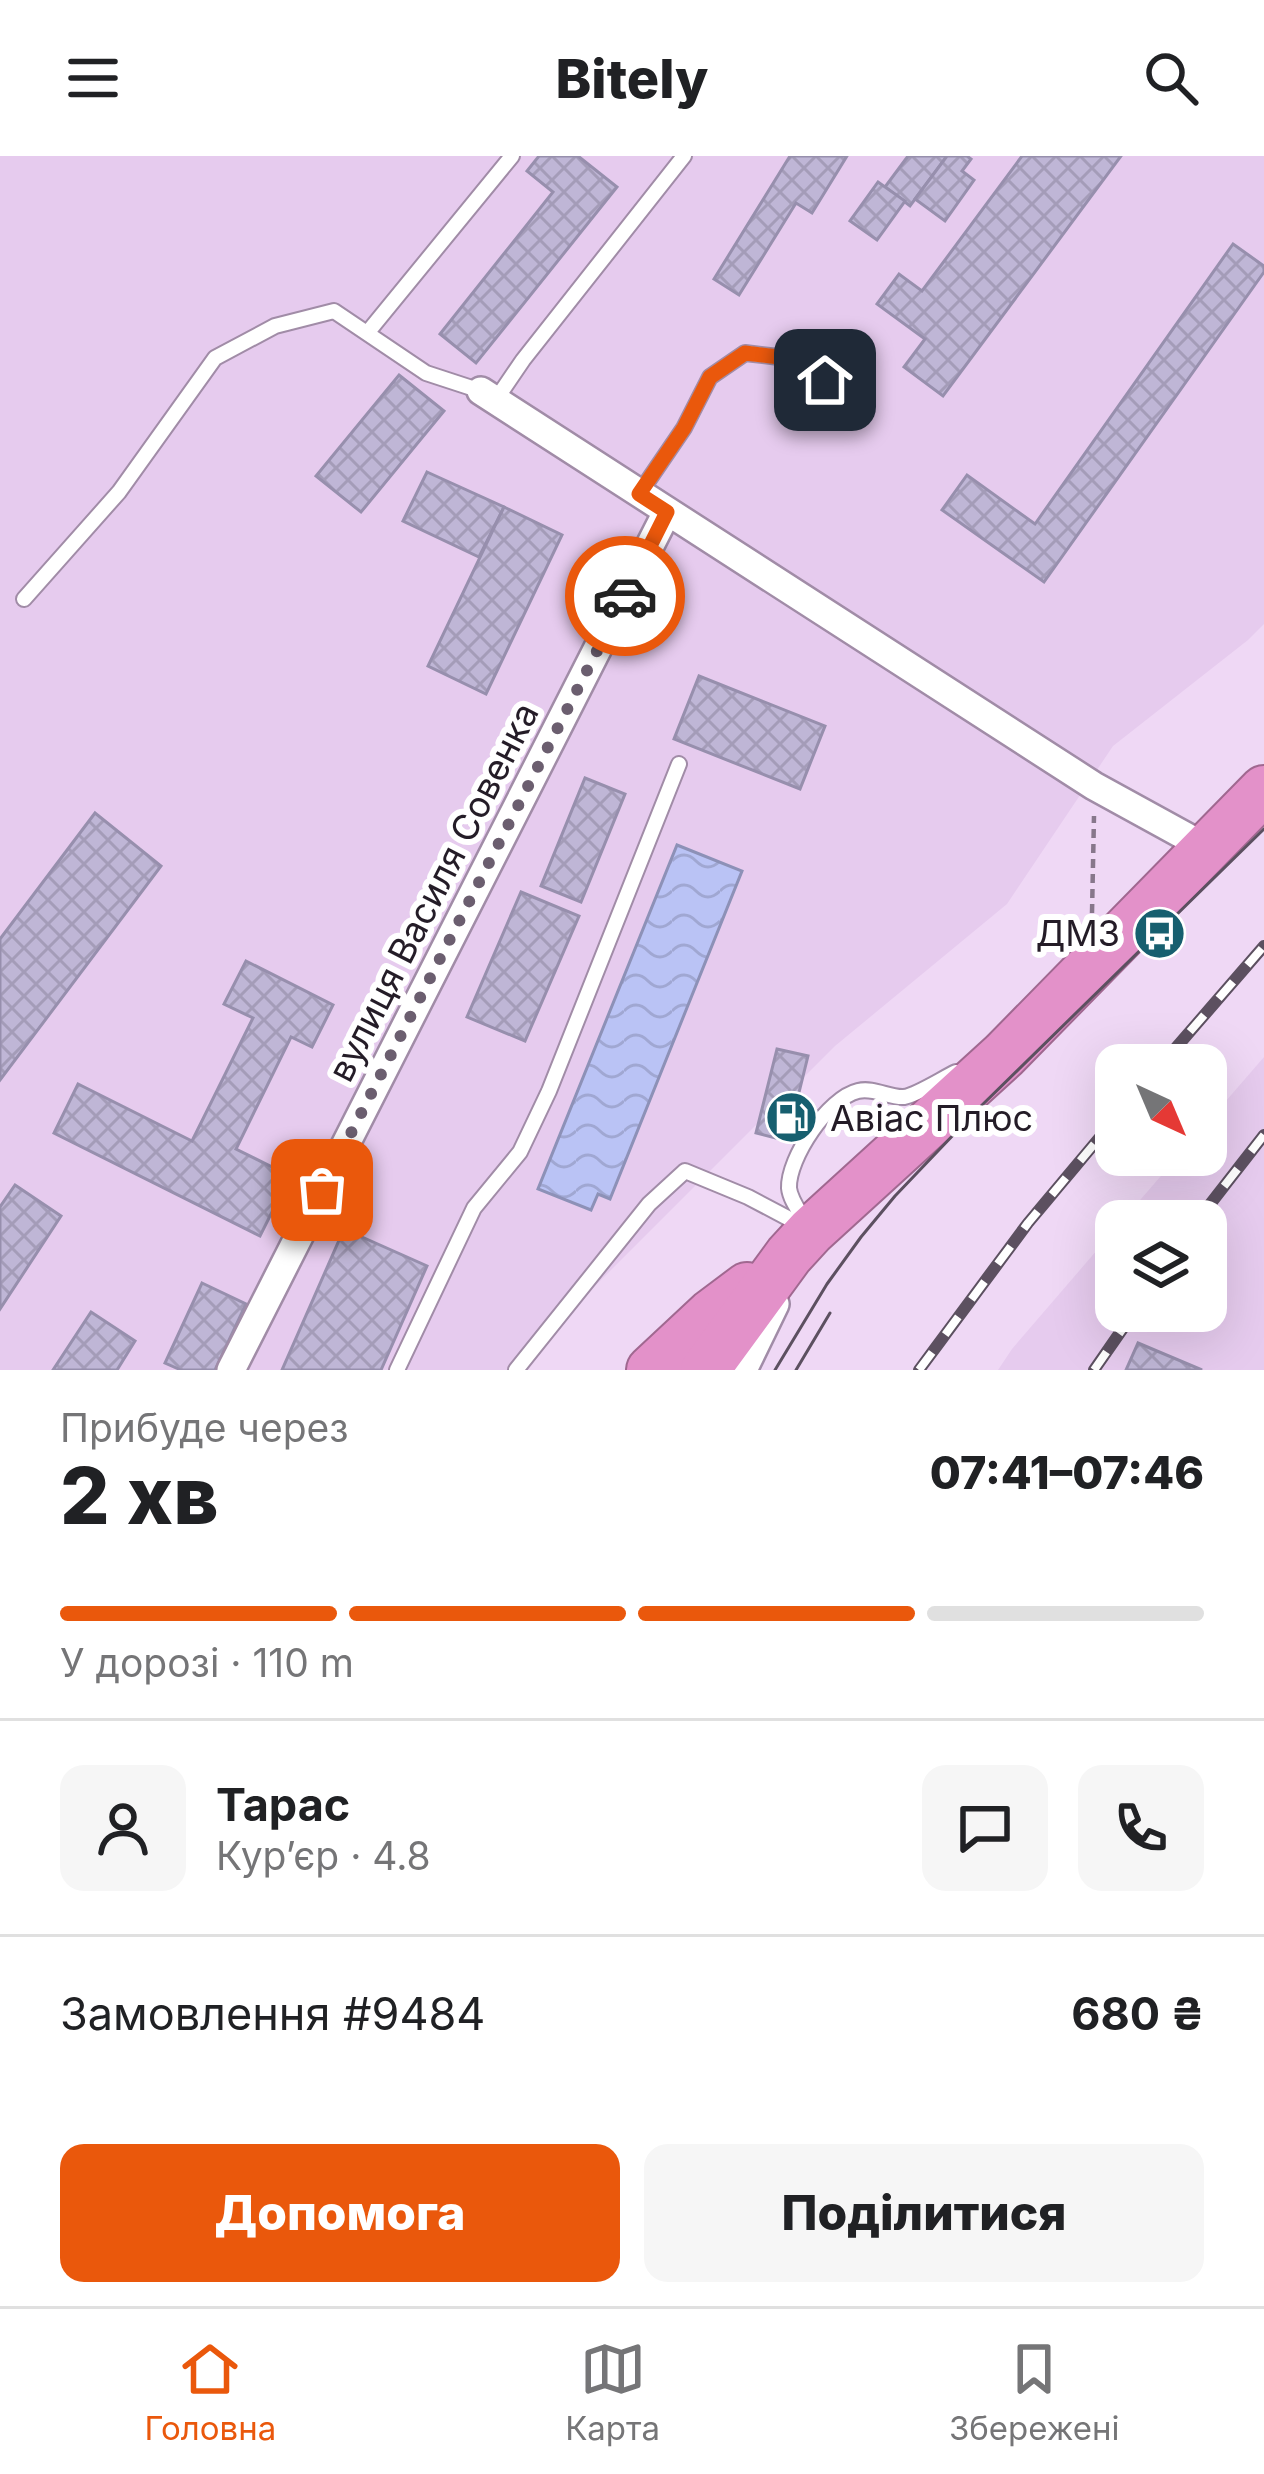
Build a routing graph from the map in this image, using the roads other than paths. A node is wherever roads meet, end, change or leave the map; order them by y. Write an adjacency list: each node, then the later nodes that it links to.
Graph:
1 (512, 156): 3 (lane)
2 (684, 156): 4 (lane)
3 (368, 332): 4 (lane); 8 (lane)
4 (488, 396): 6 (street)
5 (864, 401): 6 (lane)
6 (639, 494): 7 (street)
7 (667, 512): 11 (street); 14 (street, вулиця Василя Совенка)
8 (24, 599)
9 (679, 764): 15 (lane)
10 (1264, 790): 11 (highway)
11 (1207, 848): 12 (highway)
12 (1004, 1055): 13 (highway); 13 (lane)
13 (800, 1243): 16 (lane); 17 (highway); 18 (highway); 19 (street)
14 (231, 1370)
15 (397, 1370)
16 (516, 1370)
17 (651, 1370)
18 (705, 1370)
19 (743, 1370)

